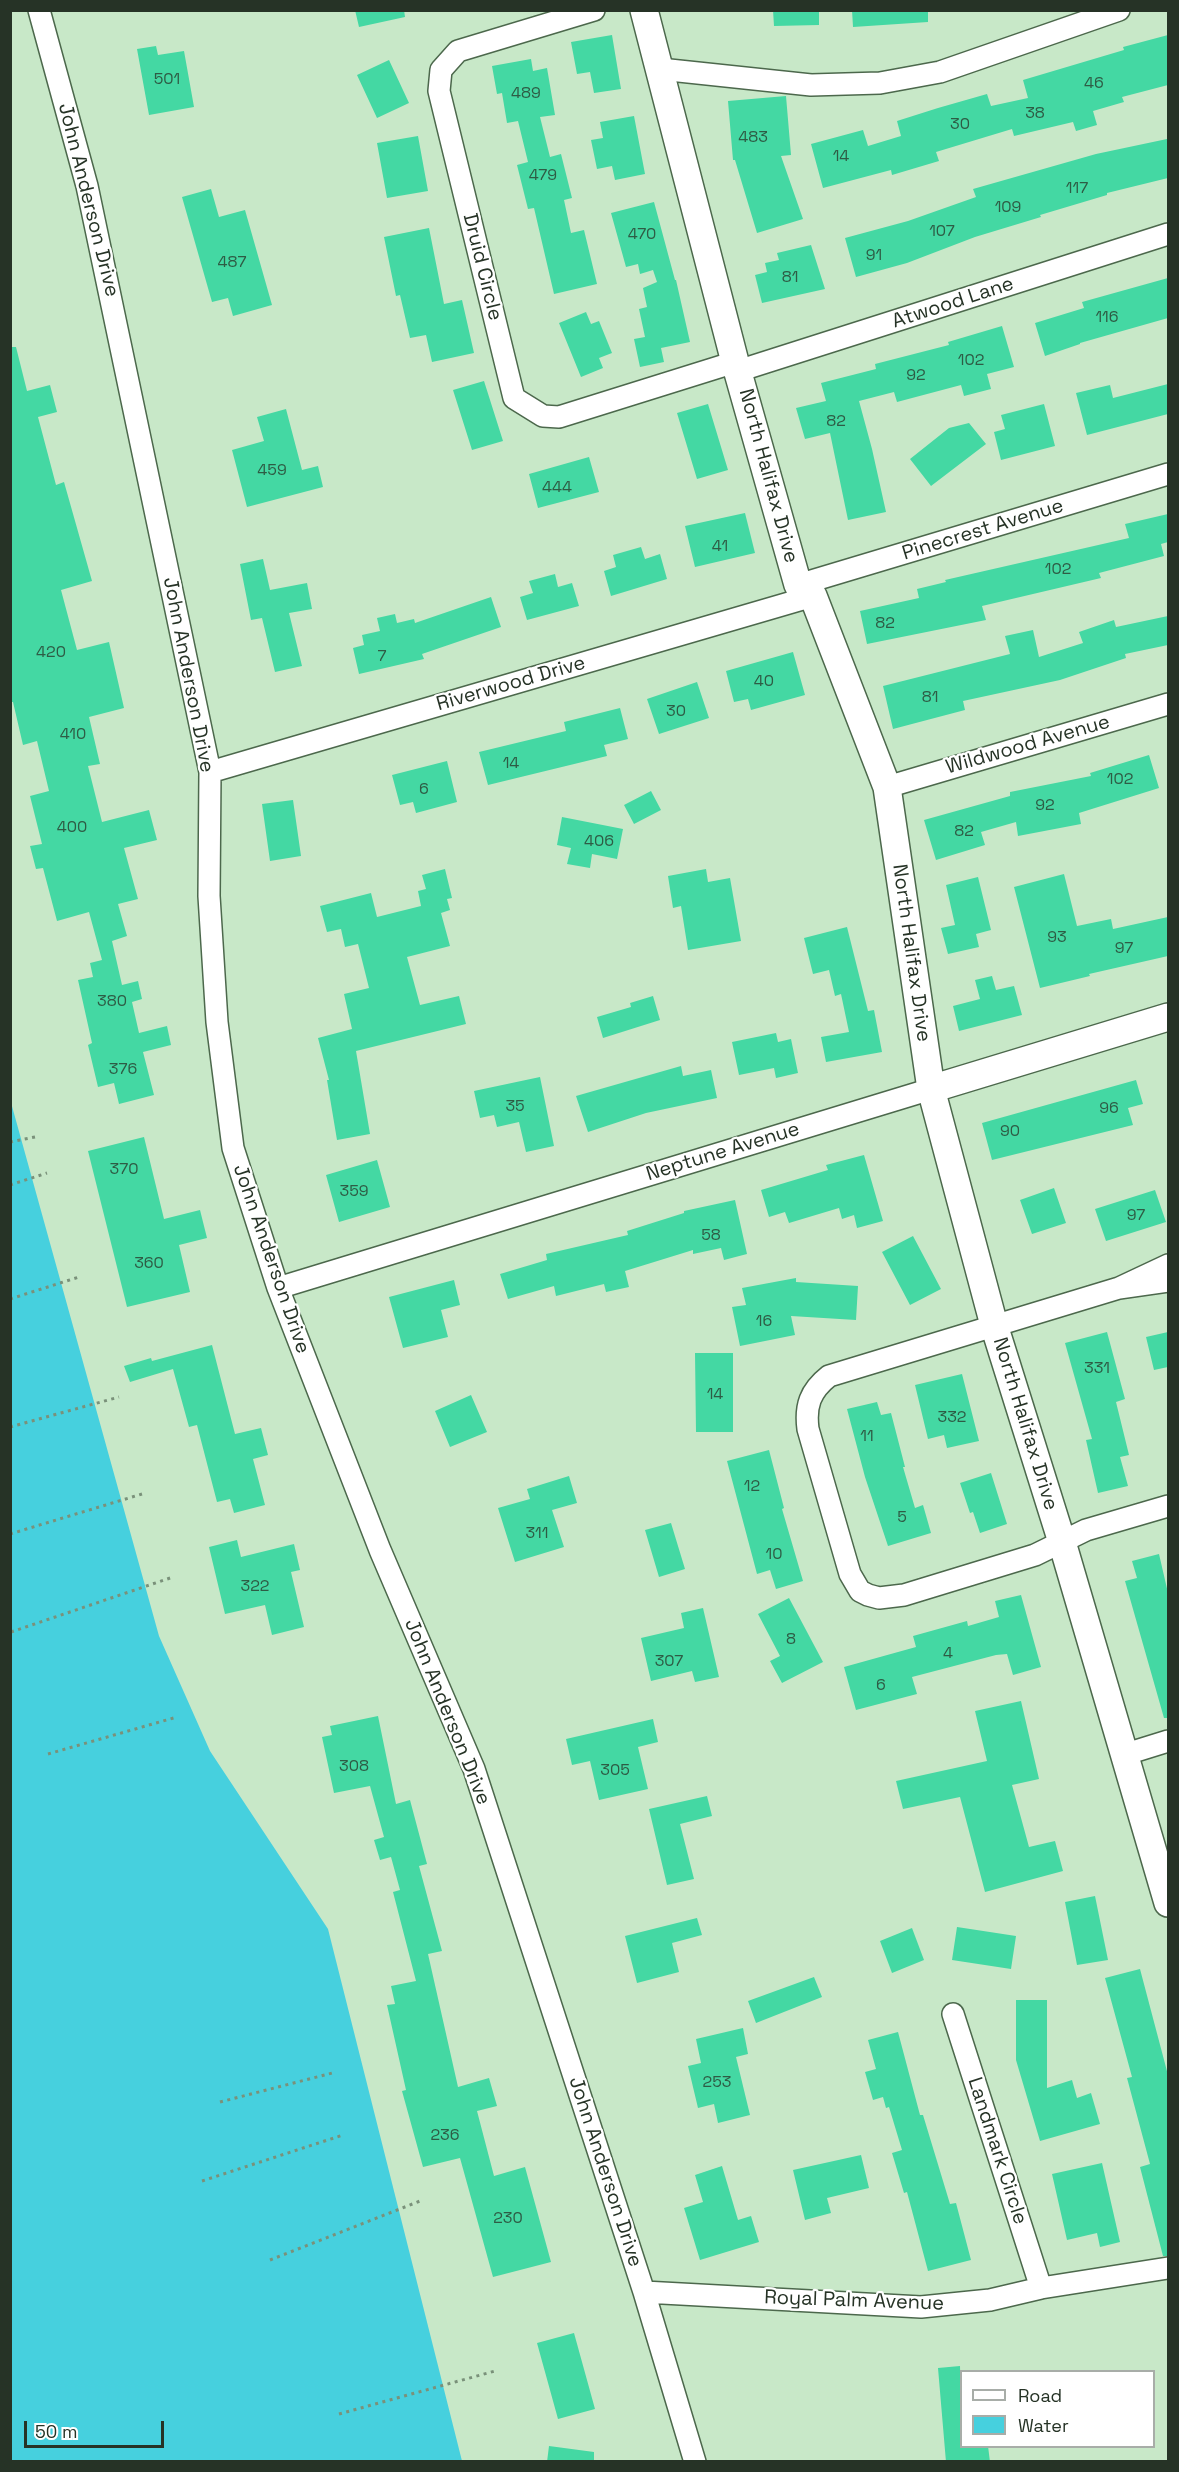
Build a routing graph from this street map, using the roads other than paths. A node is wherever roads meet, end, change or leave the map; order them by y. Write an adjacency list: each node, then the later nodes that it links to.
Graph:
1 (39, 10): 11 (street, John Anderson Drive)
2 (594, 10): 7 (street, Druid Circle)
3 (644, 10): 5 (street, North Halifax Drive)
4 (1119, 10): 5 (street)
5 (660, 69): 7 (street, North Halifax Drive)
6 (1168, 234): 7 (street, Atwood Lane)
7 (737, 366): 9 (street, North Halifax Drive)
8 (1168, 474): 9 (street, Pinecrest Avenue)
9 (805, 590): 11 (street, Riverwood Drive); 12 (street, North Halifax Drive)
10 (1168, 704): 12 (street, Wildwood Avenue)
11 (210, 772): 17 (street, John Anderson Drive)
12 (886, 787): 14 (street, North Halifax Drive)
13 (1168, 1017): 14 (street, Neptune Avenue)
14 (931, 1089): 17 (street, Neptune Avenue); 19 (street, North Halifax Drive)
15 (1168, 1265): 18 (street)
16 (1168, 1281): 18 (street)
17 (278, 1288): 28 (street, John Anderson Drive)
18 (1119, 1288): 19 (street)
19 (994, 1325): 21 (street, North Halifax Drive); 21 (street)
20 (1168, 1506): 21 (street)
21 (1062, 1542): 23 (street, North Halifax Drive)
22 (1168, 1741): 23 (street)
23 (1123, 1755): 24 (street, North Halifax Drive)
24 (1168, 1904)
25 (953, 2014): 27 (street, Landmark Circle)
26 (1168, 2268): 27 (street, Royal Palm Avenue)
27 (1041, 2288): 28 (street, Royal Palm Avenue)
28 (644, 2292): 29 (street, John Anderson Drive)
29 (695, 2462)

